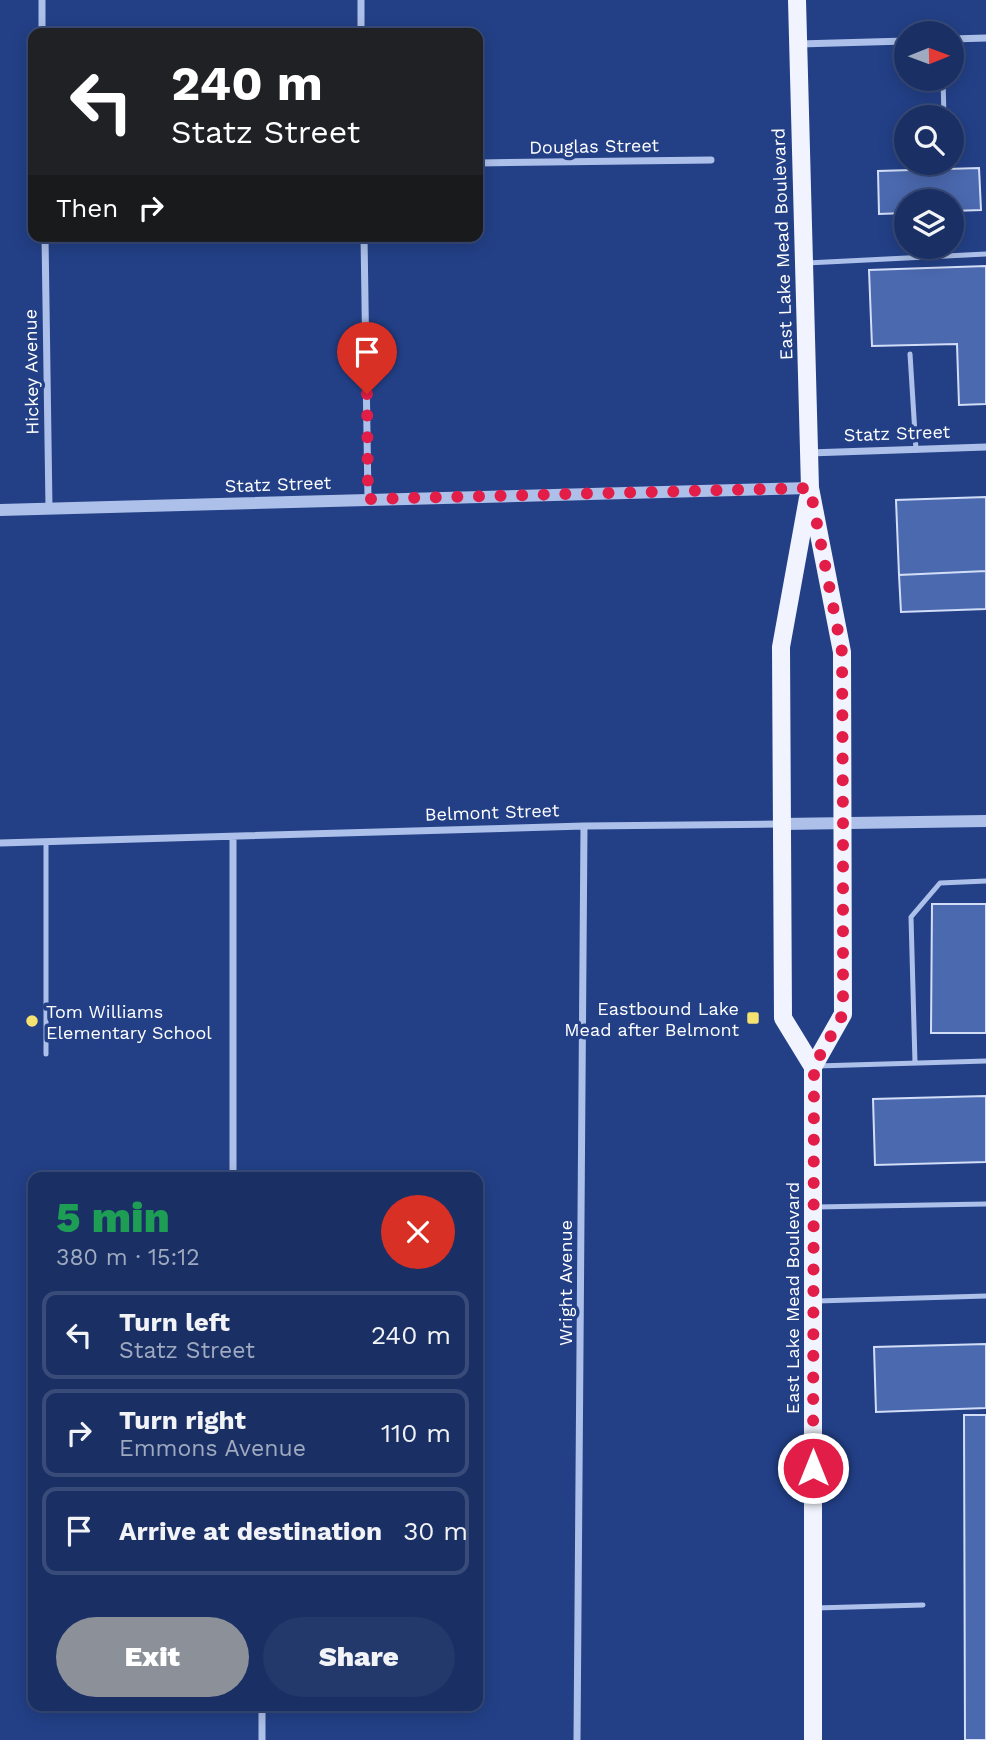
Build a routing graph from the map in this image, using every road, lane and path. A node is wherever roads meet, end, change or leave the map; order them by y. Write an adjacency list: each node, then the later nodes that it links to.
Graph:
1 (42, 0): 4 (street)
2 (361, 0): 5 (street)
3 (797, 0): 9 (main road, East Lake Mead Boulevard)
4 (42, 28)
5 (361, 28)
6 (986, 38): 7 (street)
7 (964, 39)
8 (894, 41): 9 (street)
9 (798, 44): 15 (main road, East Lake Mead Boulevard)
10 (711, 160): 11 (street, Douglas Street)
11 (483, 163)
12 (45, 242): 22 (street, Hickey Avenue)
13 (364, 242): 21 (street)
14 (986, 254): 15 (lane)
15 (804, 263): 19 (main road, East Lake Mead Boulevard)
16 (910, 354): 18 (lane)
17 (986, 447): 18 (street, Statz Street)
18 (916, 450): 19 (street, Statz Street)
19 (809, 453): 20 (main road, East Lake Mead Boulevard)
20 (810, 488): 21 (street, Statz Street); 25 (main road, East Lake Mead Boulevard); 26 (main road, East Lake Mead Boulevard)
21 (368, 499): 22 (street, Statz Street)
22 (49, 508): 23 (street, Statz Street)
23 (0, 510)
24 (986, 821): 25 (street, Belmont Street)
25 (843, 822): 26 (street, Belmont Street); 35 (main road, East Lake Mead Boulevard)
26 (782, 824): 27 (street, Belmont Street); 35 (main road, East Lake Mead Boulevard)
27 (584, 826): 28 (street, Belmont Street); 45 (street, Wright Avenue)
28 (233, 836): 29 (street, Belmont Street); 36 (street)
29 (46, 842): 30 (street, Belmont Street); 32 (lane)
30 (0, 843)
31 (986, 881): 34 (lane)
32 (46, 1054)
33 (986, 1061): 34 (lane)
34 (915, 1063): 35 (lane)
35 (814, 1066): 38 (main road, East Lake Mead Boulevard)
36 (233, 1172)
37 (986, 1204): 38 (lane)
38 (813, 1208): 40 (main road, East Lake Mead Boulevard)
39 (986, 1296): 40 (lane)
40 (814, 1301): 42 (main road, East Lake Mead Boulevard)
41 (923, 1605): 42 (lane)
42 (813, 1608): 46 (main road, East Lake Mead Boulevard)
43 (262, 1711): 44 (street)
44 (262, 1740)
45 (577, 1740)
46 (813, 1740)

